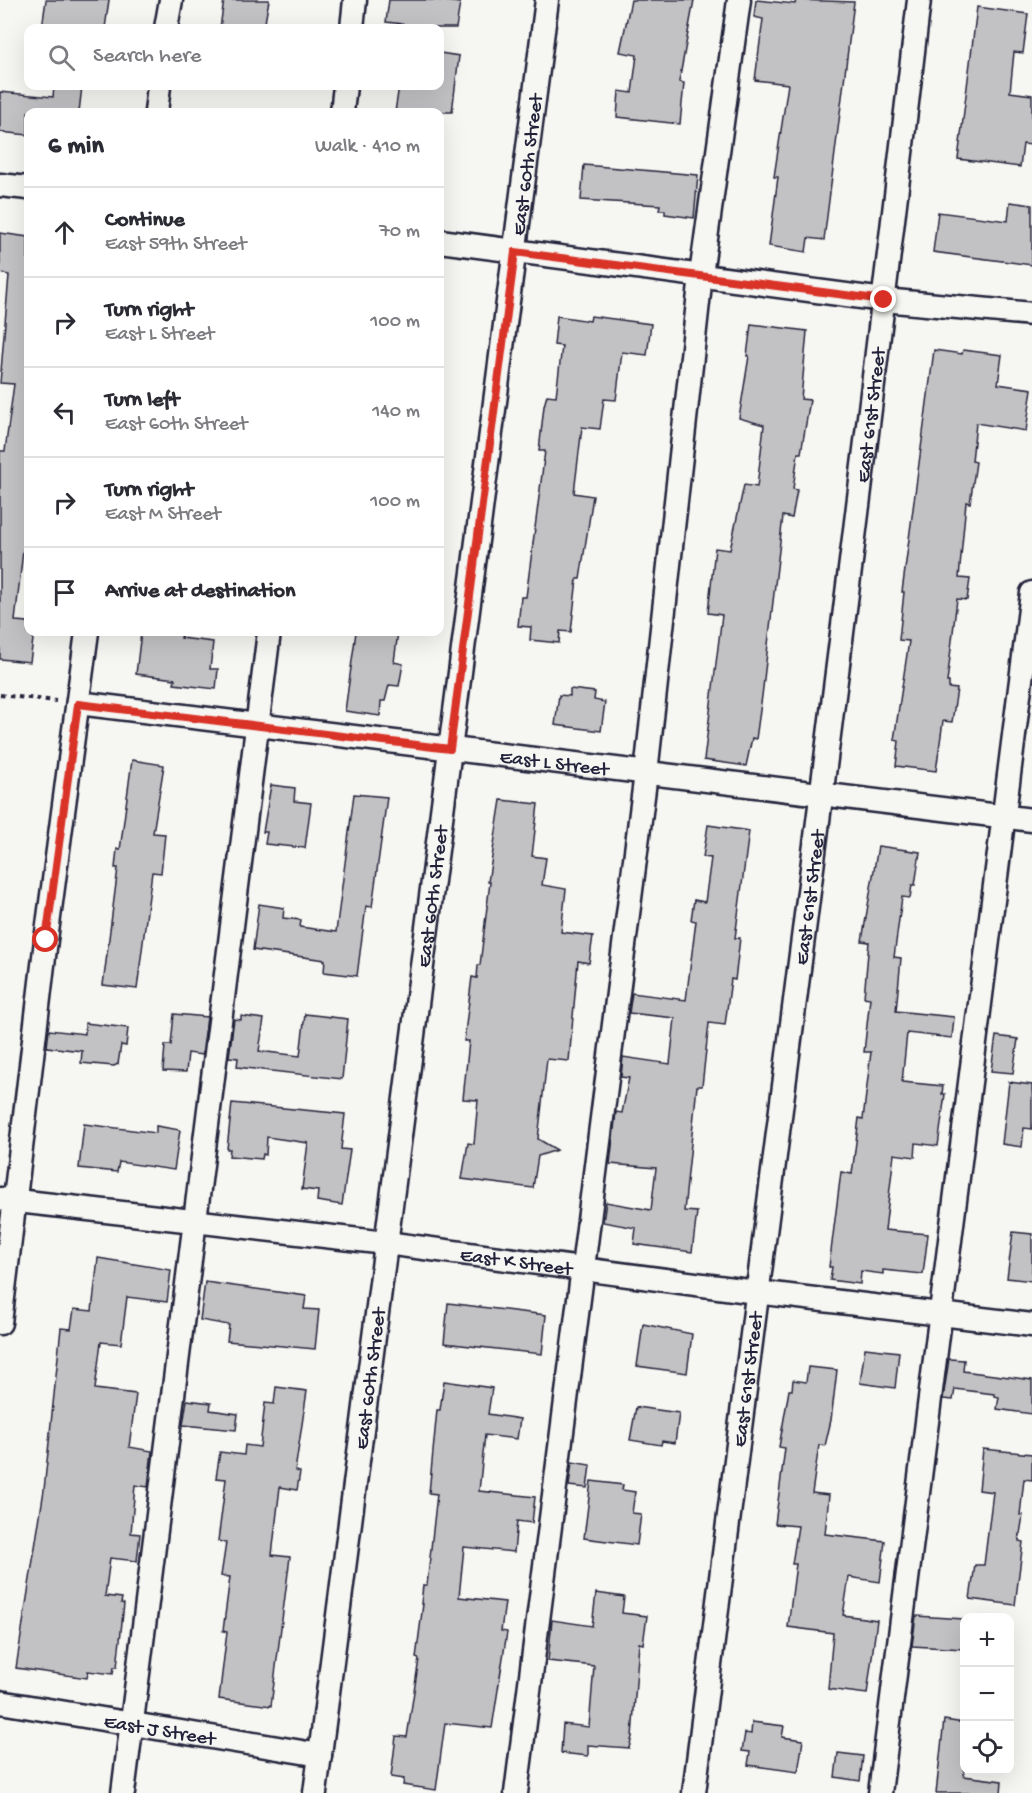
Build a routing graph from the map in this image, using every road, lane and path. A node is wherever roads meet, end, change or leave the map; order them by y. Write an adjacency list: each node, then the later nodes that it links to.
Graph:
1 (171, 0): 6 (street)
2 (355, 0): 7 (street)
3 (547, 0): 15 (street, East 60th Street)
4 (739, 0): 16 (street)
5 (919, 0): 17 (street, East 61st Street)
6 (167, 24)
7 (352, 24)
8 (159, 90): 10 (street)
9 (345, 90): 11 (street)
10 (156, 108)
11 (342, 108)
12 (0, 185): 13 (street)
13 (24, 188)
14 (444, 242): 15 (street)
15 (515, 252): 16 (street); 25 (street, East 60th Street)
16 (701, 275): 17 (street); 26 (street)
17 (884, 300): 18 (street); 27 (street, East 61st Street)
18 (1032, 314)
19 (1032, 593): 28 (street)
20 (86, 636): 23 (street)
21 (268, 636): 24 (street)
22 (0, 695): 23 (path)
23 (78, 704): 24 (street, East L Street); 30 (street)
24 (255, 725): 25 (street, East L Street); 31 (street)
25 (450, 749): 26 (street, East L Street); 32 (street, East 60th Street)
26 (646, 773): 27 (street, East L Street); 33 (street)
27 (823, 795): 28 (street, East L Street); 34 (street, East 61st Street)
28 (1004, 817): 29 (street, East L Street); 35 (street)
29 (1032, 820)
30 (8, 1200): 31 (street, East K Street); 36 (street)
31 (196, 1221): 32 (street, East K Street); 39 (street)
32 (386, 1243): 33 (street, East K Street); 40 (street, East 60th Street)
33 (583, 1269): 34 (street, East K Street); 43 (street)
34 (756, 1292): 35 (street, East K Street); 44 (street, East 61st Street)
35 (940, 1314): 37 (street, East K Street); 45 (street)
36 (0, 1323)
37 (1032, 1325)
38 (0, 1702): 39 (street, East J Street)
39 (131, 1724): 40 (street, East J Street); 41 (street)
40 (320, 1755): 42 (street, East 60th Street)
41 (123, 1793)
42 (315, 1793)
43 (516, 1793)
44 (694, 1793)
45 (880, 1793)

